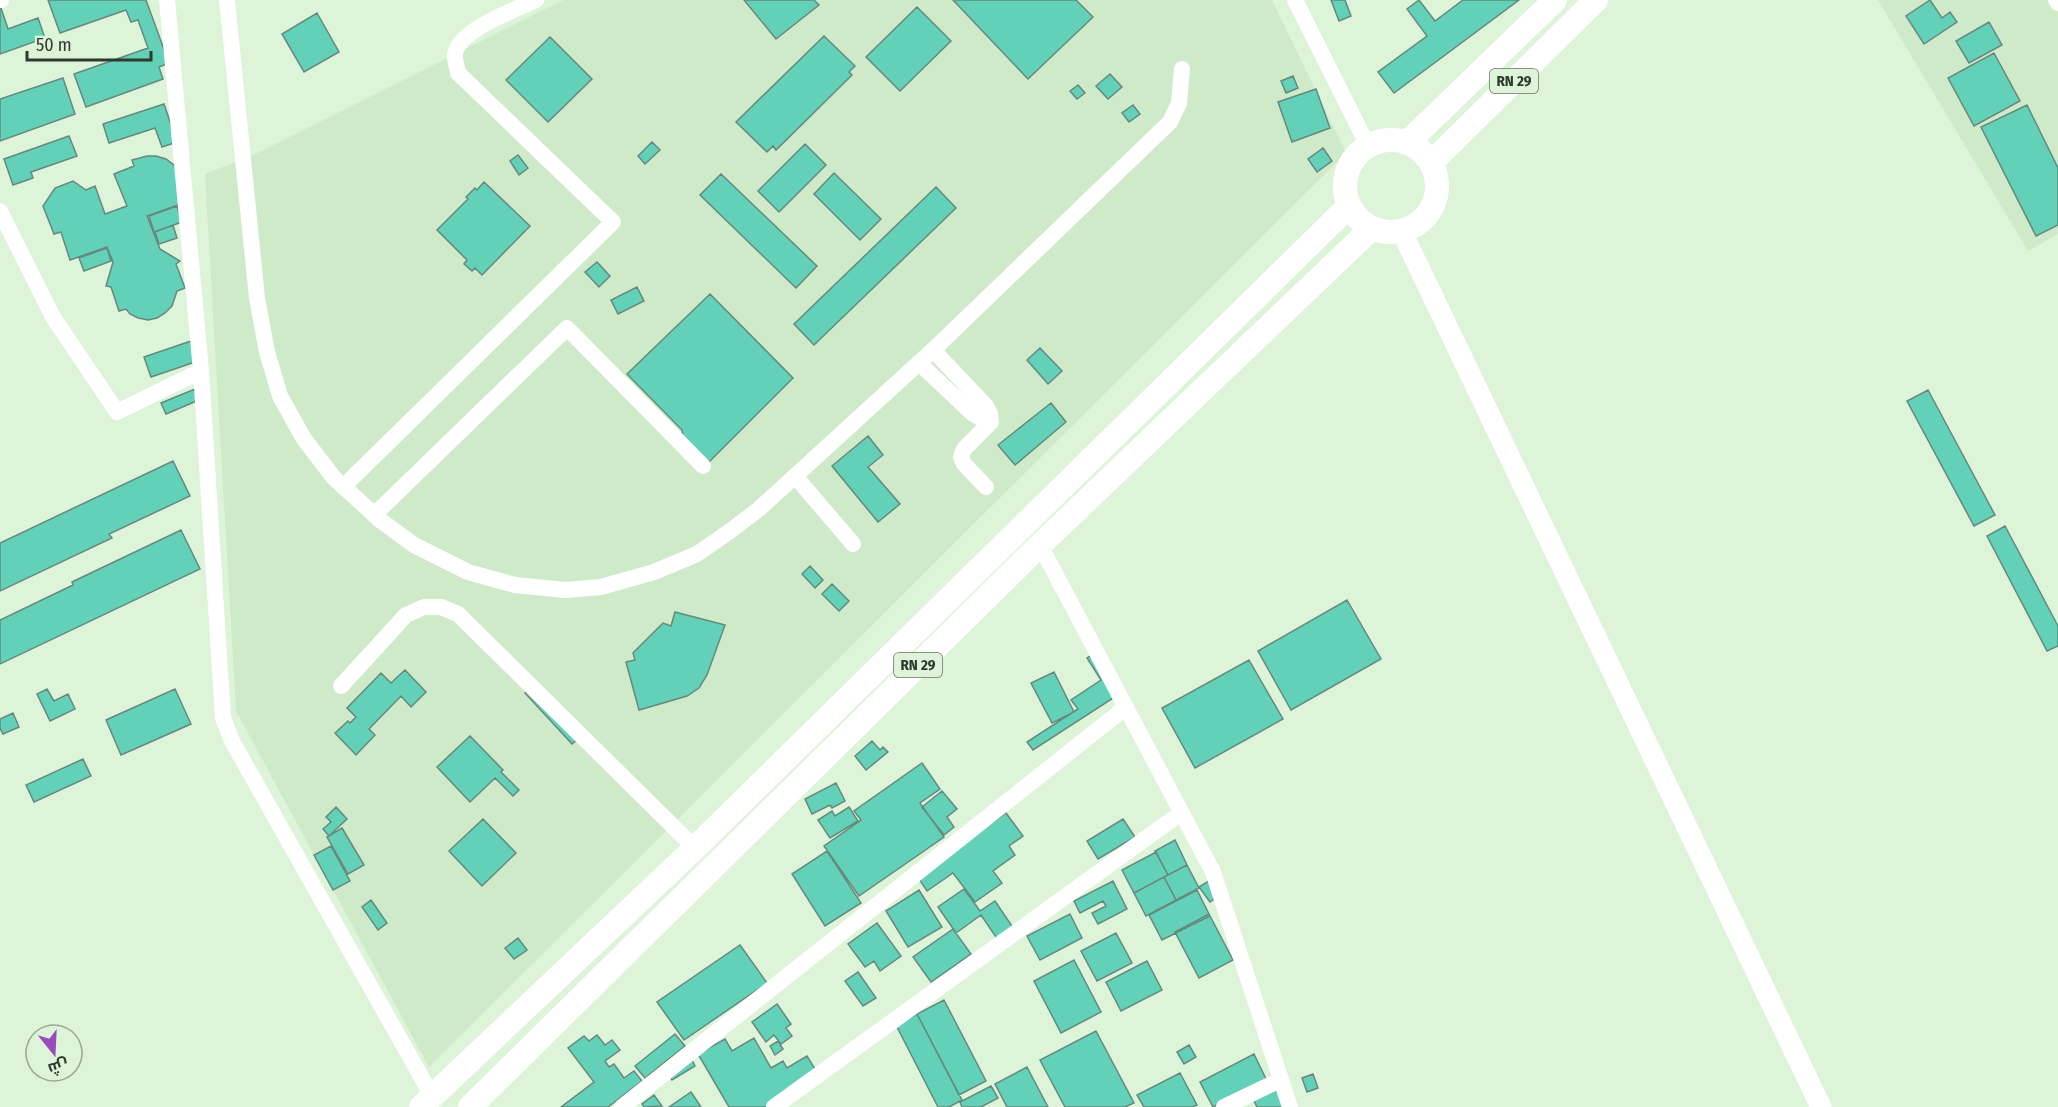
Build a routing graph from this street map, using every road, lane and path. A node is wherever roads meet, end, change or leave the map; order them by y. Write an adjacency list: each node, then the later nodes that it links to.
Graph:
1 (167, 0): 17 (street)
2 (227, 0): 21 (street)
3 (536, 0): 21 (street)
4 (1295, 0): 9 (street)
5 (1555, 0): 8 (highway, RN 29)
6 (1596, 0): 10 (highway, RN 29)
7 (1182, 69): 15 (street)
8 (1407, 143): 9 (highway); 10 (highway)
9 (1368, 146): 11 (highway)
10 (1431, 163): 14 (highway)
11 (1349, 206): 13 (highway); 29 (highway)
12 (0, 211): 17 (street)
13 (1372, 228): 14 (highway); 25 (highway, RN 29)
14 (1401, 230): 37 (main road)
15 (933, 350): 16 (street); 18 (street)
16 (919, 363): 18 (street); 20 (street)
17 (201, 371): 31 (street)
18 (991, 422): 22 (street)
19 (703, 466): 23 (street)
20 (795, 476): 23 (street); 24 (street)
21 (343, 487): 23 (street)
22 (986, 487)
23 (374, 515)
24 (853, 544)
25 (1040, 545): 27 (street); 32 (highway, RN 29)
26 (341, 686): 29 (street)
27 (1125, 708): 28 (street); 33 (street)
28 (1181, 813): 30 (street); 34 (street)
29 (695, 848): 31 (highway)
30 (1280, 1080): 35 (street); 36 (street)
31 (426, 1101)
32 (470, 1107)
33 (622, 1107)
34 (774, 1107)
35 (1224, 1107)
36 (1290, 1107)
37 (1821, 1107)

